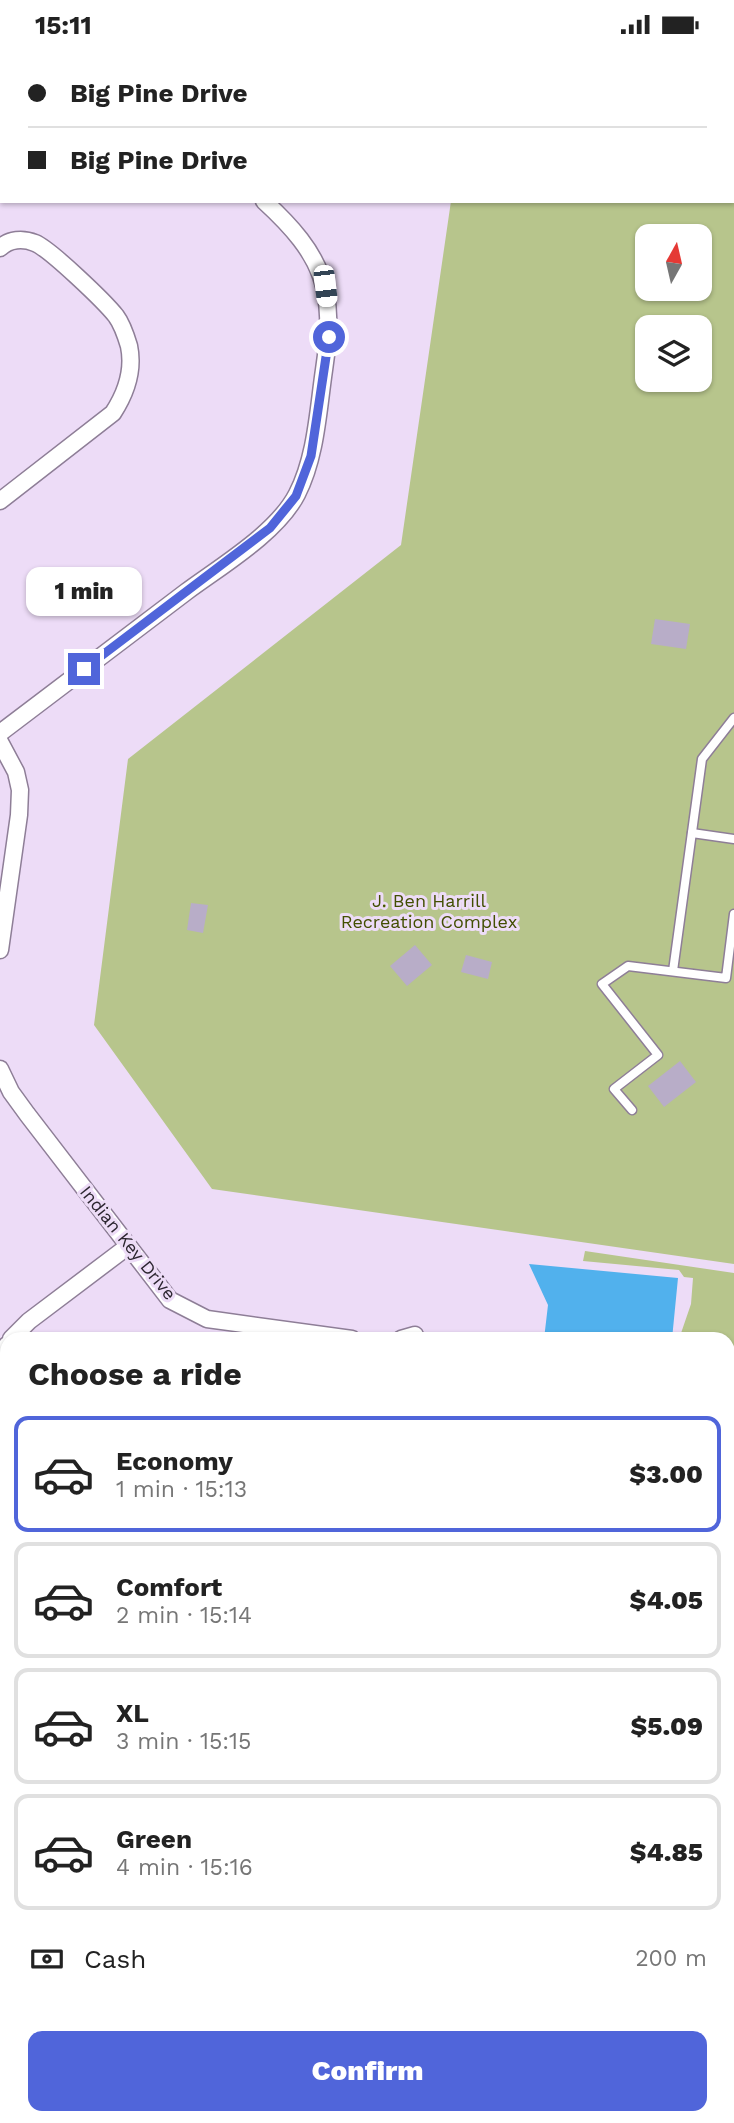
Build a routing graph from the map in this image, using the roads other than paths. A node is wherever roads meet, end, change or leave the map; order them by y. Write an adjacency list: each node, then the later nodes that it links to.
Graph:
1 (266, 203): 5 (street)
2 (0, 248): 3 (street)
3 (0, 501)
4 (734, 718): 7 (lane)
5 (0, 733)
6 (0, 742): 10 (street)
7 (692, 833): 8 (lane); 11 (lane)
8 (734, 839)
9 (734, 914): 11 (lane)
10 (0, 950)
11 (673, 971): 13 (lane)
12 (0, 1069): 14 (street, Indian Key Drive)
13 (632, 1110)
14 (127, 1247): 15 (street); 16 (street, Indian Key Drive)
15 (19, 1332)
16 (301, 1332)

